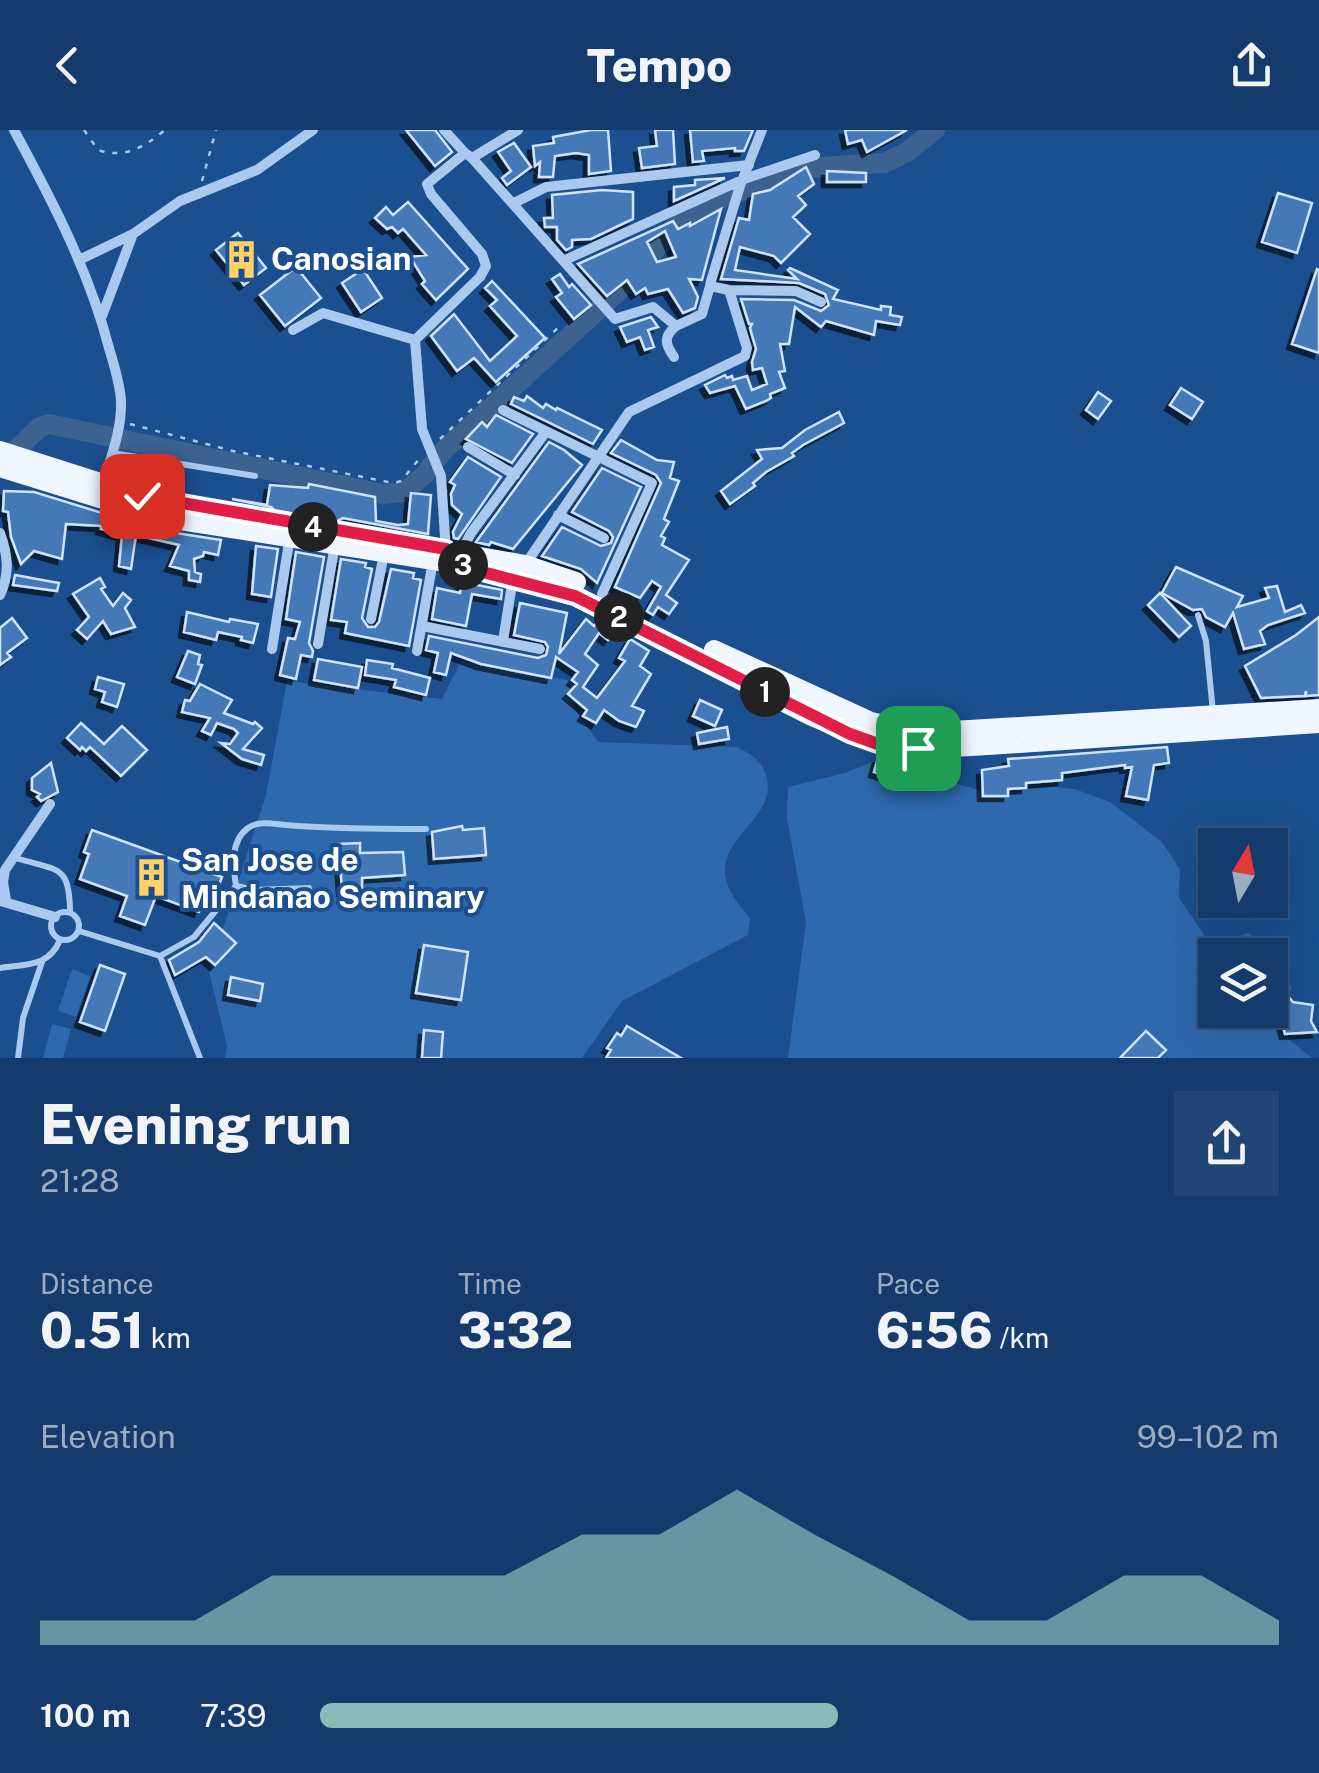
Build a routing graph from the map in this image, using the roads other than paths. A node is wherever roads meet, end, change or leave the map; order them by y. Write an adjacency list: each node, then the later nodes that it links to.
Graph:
1 (14, 130): 12 (street)
2 (313, 130): 11 (street)
3 (444, 130): 6 (street)
4 (518, 130): 6 (street)
5 (762, 130): 8 (street)
6 (468, 155): 10 (street); 20 (street)
7 (815, 155): 9 (street)
8 (749, 165): 9 (street); 10 (street)
9 (740, 187): 13 (street); 14 (street)
10 (514, 203): 13 (street)
11 (133, 234): 12 (street); 17 (street)
12 (79, 260): 17 (street)
13 (565, 260): 18 (street)
14 (710, 286): 15 (street); 18 (street)
15 (729, 290): 16 (street); 26 (street)
16 (820, 302)
17 (101, 317): 25 (street)
18 (676, 326): 21 (street)
19 (293, 330): 20 (street)
20 (416, 340): 38 (street)
21 (674, 357)
22 (503, 410): 23 (street)
23 (546, 433): 26 (street); 28 (street)
24 (468, 448): 28 (street)
25 (113, 449): 29 (lane); 30 (street)
26 (600, 456): 31 (street); 41 (street)
27 (8, 465): 30 (main road)
28 (515, 474): 38 (street)
29 (255, 476)
30 (100, 492): 32 (main road)
31 (558, 516): 35 (street); 39 (street)
32 (266, 526): 34 (main road); 38 (main road)
33 (0, 533): 42 (street)
34 (290, 536): 36 (main road); 48 (street)
35 (604, 538)
36 (335, 544): 37 (main road); 47 (street)
37 (384, 554): 38 (main road); 44 (street)
38 (449, 558): 39 (main road); 45 (street)
39 (519, 571): 40 (main road); 46 (street)
40 (578, 590): 41 (main road); 51 (main road)
41 (602, 594): 51 (main road)
42 (0, 595)
43 (1198, 615): 53 (lane)
44 (371, 618)
45 (422, 626): 46 (street); 50 (street)
46 (502, 641): 49 (street)
47 (318, 644)
48 (272, 649)
49 (540, 649)
50 (417, 651)
51 (816, 708): 53 (main road); 54 (main road)
52 (1319, 708): 53 (main road)
53 (1213, 715)
54 (1319, 723)
55 (50, 804): 57 (street)
56 (426, 829): 58 (lane)
57 (16, 858): 60 (street); 61 (lane)
58 (236, 886): 59 (lane); 65 (lane)
59 (308, 888)
60 (3, 900): 62 (street)
61 (70, 913): 62 (lane); 63 (lane)
62 (54, 917): 64 (lane)
63 (79, 932): 64 (lane); 65 (lane)
64 (60, 940): 66 (lane)
65 (160, 956): 69 (lane)
66 (42, 962): 67 (lane); 68 (lane)
67 (0, 968)
68 (18, 1058)
69 (200, 1058)

